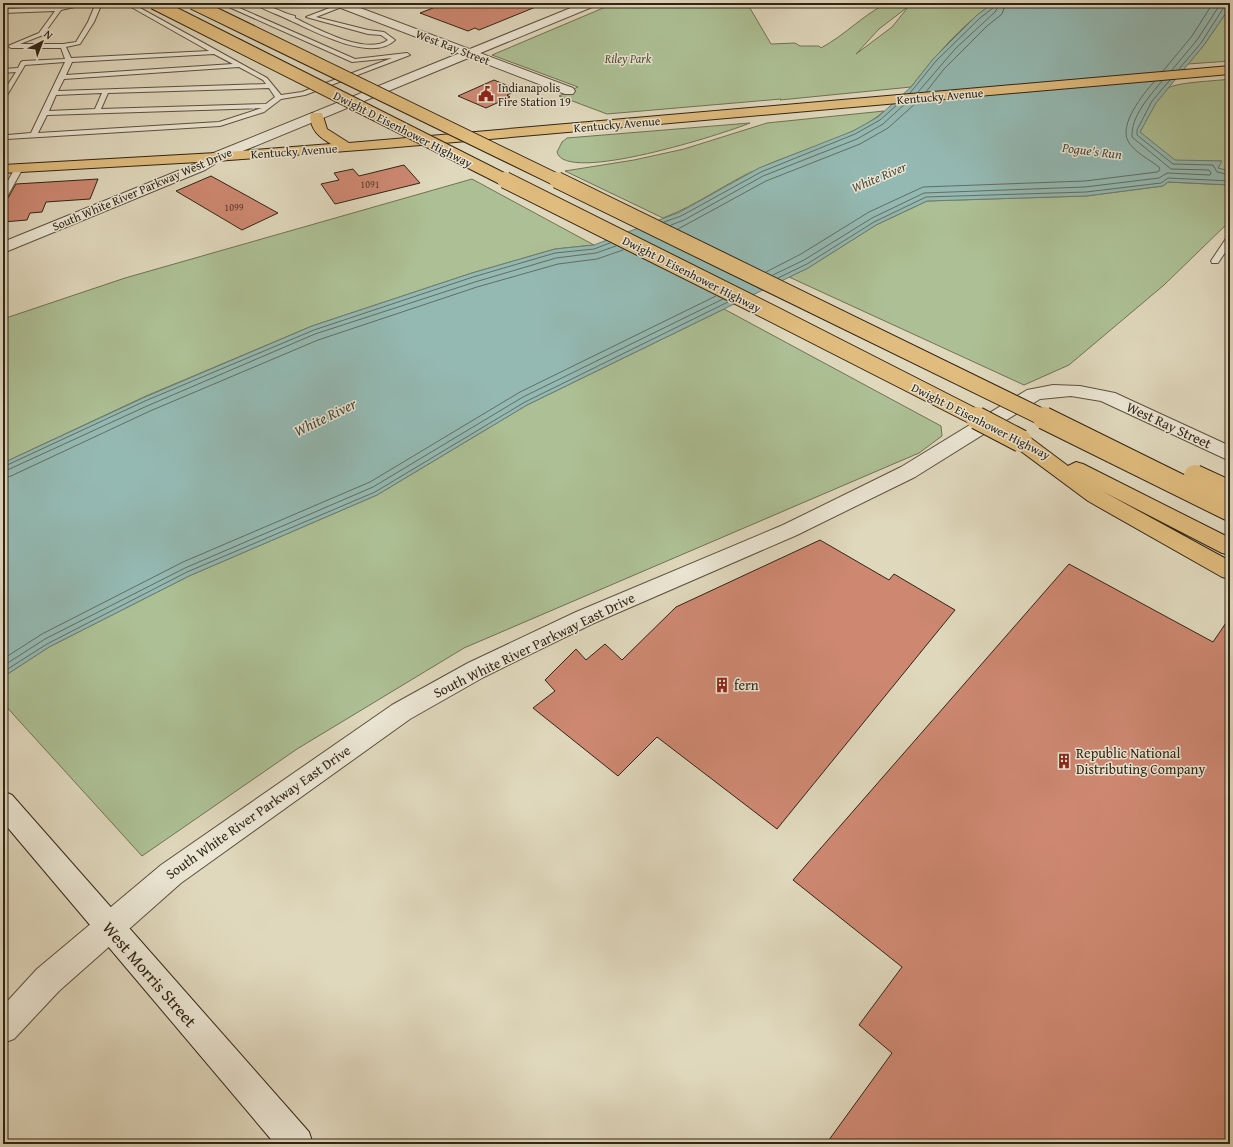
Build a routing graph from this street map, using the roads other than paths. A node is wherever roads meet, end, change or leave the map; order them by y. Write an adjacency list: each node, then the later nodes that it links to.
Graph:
1 (35, 3): 13 (lane)
2 (64, 3): 12 (lane)
3 (89, 3): 12 (lane)
4 (99, 3): 19 (lane)
5 (126, 3): 20 (lane)
6 (154, 3): 52 (main road, Dwight D Eisenhower Highway, bridge)
7 (193, 3): 50 (main road, Dwight D Eisenhower Highway, bridge)
8 (223, 3): 32 (lane)
9 (257, 3): 15 (lane)
10 (593, 3): 21 (street, South White River Parkway West Drive)
11 (340, 4): 16 (lane); 21 (street, West Ray Street)
12 (59, 9): 13 (lane); 18 (lane)
13 (30, 10): 14 (lane)
14 (3, 11)
15 (286, 16): 16 (lane); 16 (lane)
16 (309, 17)
17 (3, 46): 18 (lane)
18 (11, 46): 19 (lane)
19 (63, 46): 22 (lane)
20 (215, 52): 22 (lane); 23 (lane)
21 (470, 53): 30 (street, West Ray Street); 39 (street, South White River Parkway West Drive)
22 (69, 60): 24 (lane); 27 (lane)
23 (240, 65): 27 (lane); 28 (lane)
24 (20, 70): 26 (lane); 33 (lane)
25 (1230, 70): 42 (main road, Kentucky Avenue)
26 (3, 71)
27 (61, 77): 31 (lane)
28 (270, 86): 29 (lane); 34 (lane)
29 (106, 90): 31 (lane); 36 (lane)
30 (569, 91)
31 (53, 93): 38 (lane)
32 (303, 94): 34 (lane); 37 (lane)
33 (3, 97)
34 (279, 97): 35 (lane)
35 (268, 106): 36 (lane); 37 (lane)
36 (97, 111): 38 (lane)
37 (262, 111): 41 (lane)
38 (44, 113): 41 (lane)
39 (317, 116): 42 (main road); 43 (street, South White River Parkway West Drive)
40 (3, 135): 41 (lane)
41 (34, 135)
42 (346, 147): 43 (main road, Kentucky Avenue)
43 (216, 158): 45 (main road, Kentucky Avenue); 48 (street, South White River Parkway West Drive)
44 (3, 168): 45 (main road, Kentucky Avenue)
45 (19, 168): 46 (lane)
46 (3, 197)
47 (1230, 239): 49 (lane)
48 (3, 248)
49 (1215, 261)
50 (867, 331): 54 (main road, bridge); 55 (main road, Dwight D Eisenhower Highway, bridge)
51 (1108, 397): 53 (street, West Ray Street); 59 (street, South White River Parkway East Drive)
52 (1021, 441): 56 (main road, Dwight D Eisenhower Highway); 57 (main road)
53 (1230, 454)
54 (1230, 492)
55 (1230, 510)
56 (1230, 547)
57 (1230, 570)
58 (3, 803): 59 (street, West Morris Street)
59 (109, 926): 60 (street, South White River Parkway East Drive); 61 (street, West Morris Street)
60 (3, 1028)
61 (297, 1144)

